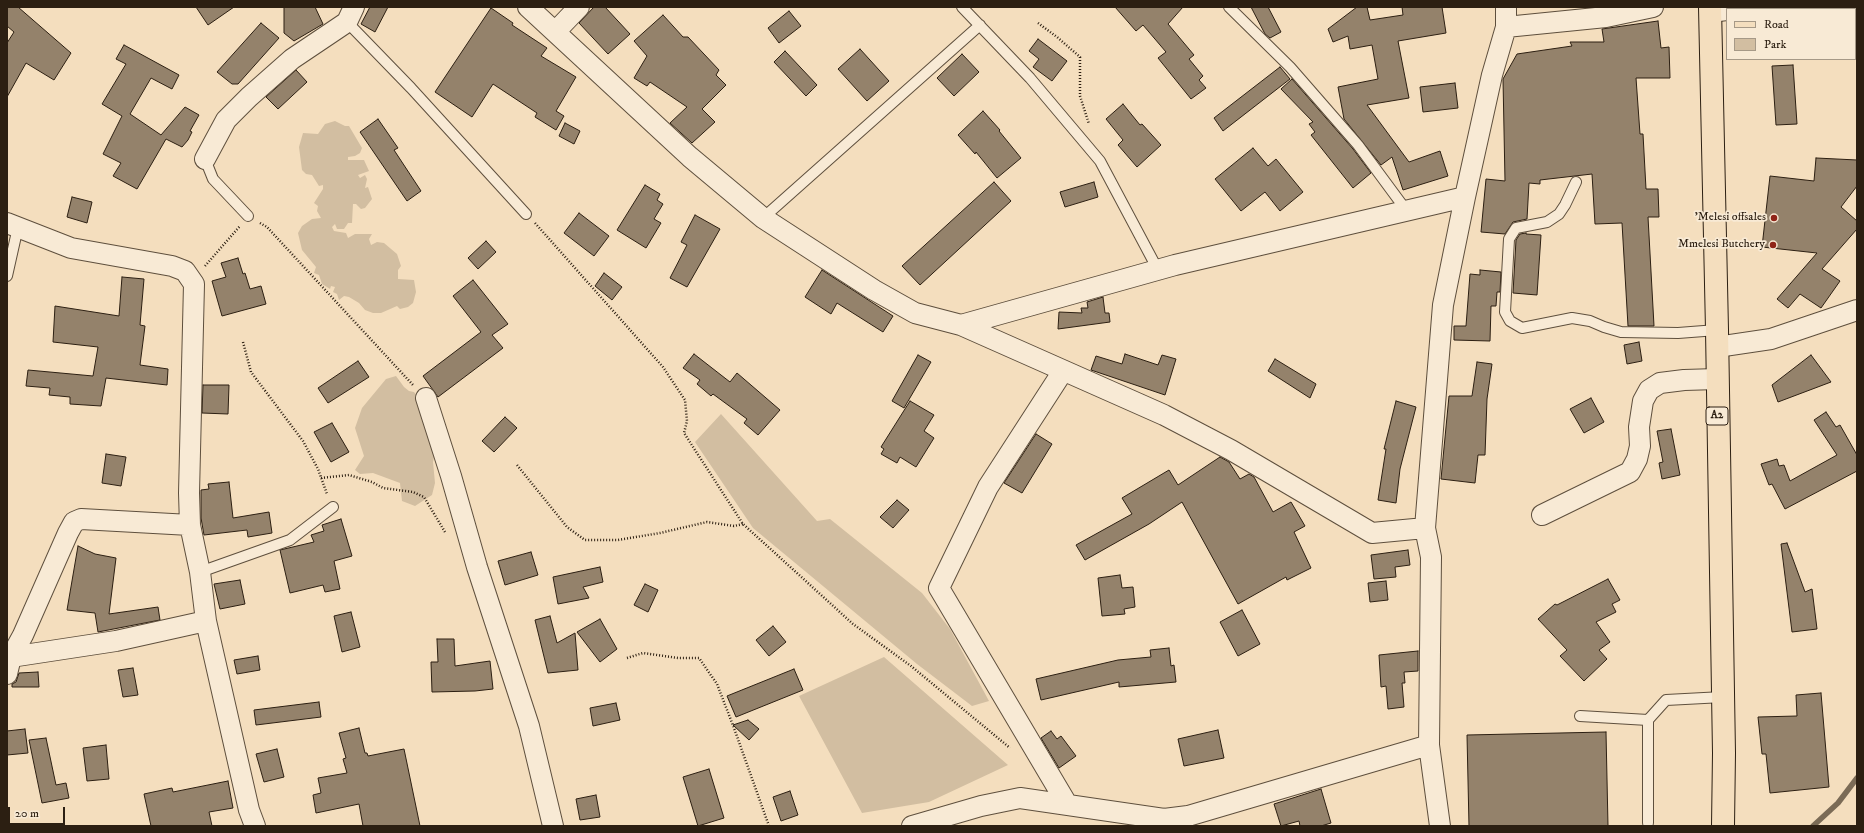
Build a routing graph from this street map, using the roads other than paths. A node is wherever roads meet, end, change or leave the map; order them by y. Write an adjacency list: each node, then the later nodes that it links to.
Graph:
1 (528, 7): 13 (street)
2 (579, 7): 13 (street)
3 (962, 7): 11 (lane)
4 (1228, 7): 17 (lane)
5 (1506, 7): 12 (street)
6 (1653, 7): 12 (street)
7 (1743, 7): 8 (street)
8 (1731, 8)
9 (1719, 9): 26 (main road, A2)
10 (350, 15): 14 (street); 18 (lane)
11 (980, 25): 20 (lane); 22 (lane)
12 (1506, 27): 16 (street)
13 (556, 31): 20 (street)
14 (205, 159): 19 (lane)
15 (1576, 182): 26 (lane)
16 (1464, 196): 17 (street); 33 (street)
17 (1406, 210): 22 (street)
18 (526, 214)
19 (248, 216)
20 (763, 218): 25 (street)
21 (13, 225): 23 (lane); 32 (street)
22 (1158, 270): 25 (street)
23 (7, 276)
24 (1857, 310): 26 (street)
25 (962, 325): 27 (street)
26 (1717, 338): 28 (main road, A2)
27 (1063, 371): 33 (street); 41 (street)
28 (1717, 379): 31 (street); 37 (main road, A2)
29 (426, 398): 45 (street)
30 (333, 507): 34 (lane)
31 (1542, 515)
32 (190, 525): 34 (street); 36 (street)
33 (1425, 528): 40 (street)
34 (200, 572): 35 (street)
35 (206, 621): 36 (street); 44 (street)
36 (9, 665)
37 (1723, 697): 39 (lane); 48 (main road, A2)
38 (1580, 716): 39 (lane)
39 (1648, 720): 43 (lane)
40 (1429, 745): 42 (street); 47 (street)
41 (1066, 804): 42 (street); 46 (street)
42 (1185, 821)
43 (1648, 823)
44 (255, 826)
45 (553, 826)
46 (912, 826)
47 (1440, 826)
48 (1723, 826)

